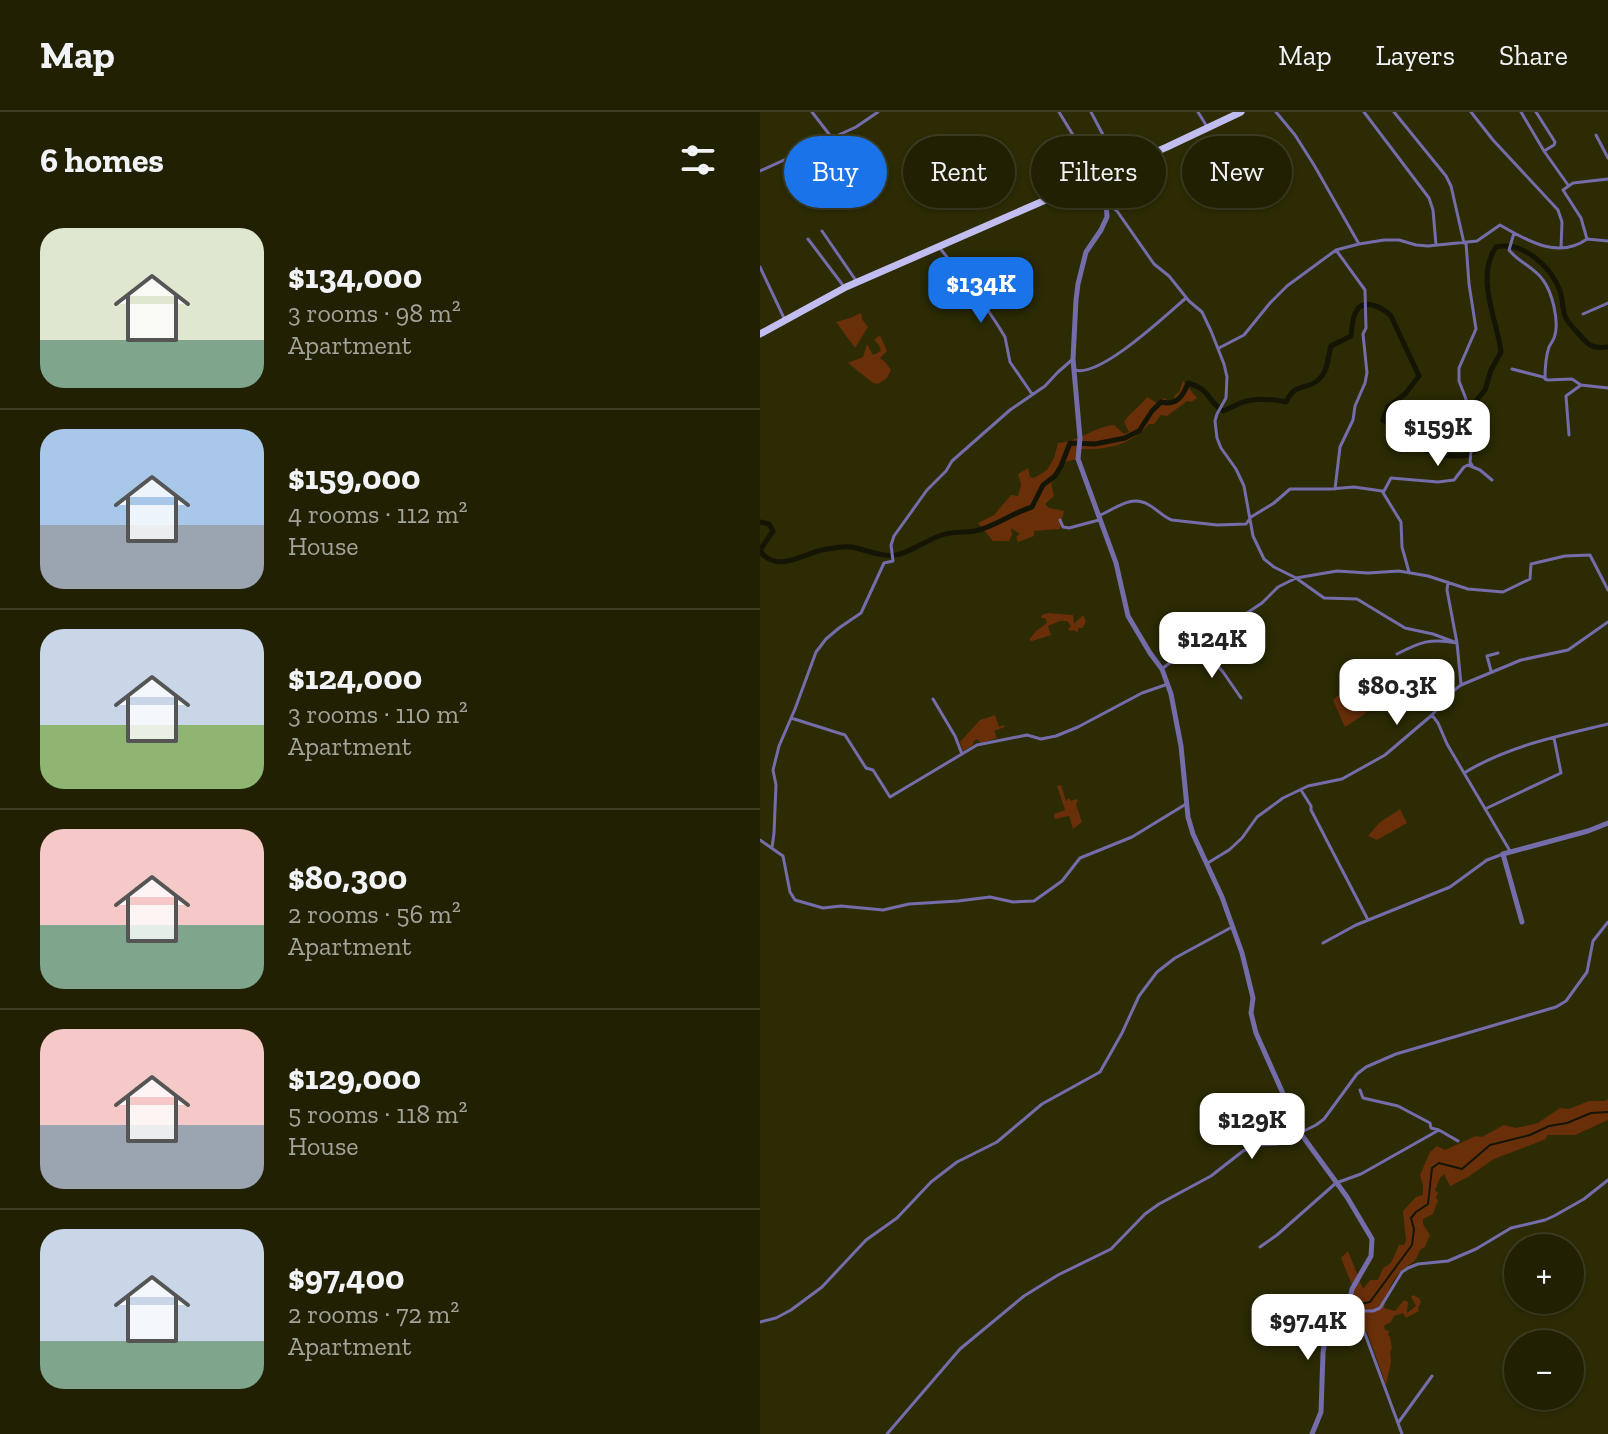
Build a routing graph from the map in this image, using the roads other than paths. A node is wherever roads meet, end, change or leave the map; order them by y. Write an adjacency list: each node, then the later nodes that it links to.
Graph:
1 (812, 112): 15 (street)
2 (878, 112): 16 (street)
3 (1059, 112): 17 (street)
4 (1091, 112): 18 (street)
5 (1198, 112): 13 (street)
6 (1244, 112): 13 (main road); 20 (main road)
7 (1276, 112): 36 (street)
8 (1364, 112): 37 (street)
9 (1394, 112): 35 (street)
10 (1471, 112): 39 (street)
11 (1521, 112): 21 (street)
12 (1536, 112): 21 (street)
13 (1208, 128): 19 (main road)
14 (1596, 135): 22 (street)
15 (830, 136)
16 (836, 136)
17 (1074, 136)
18 (1104, 136)
19 (1166, 147)
20 (1166, 149)
21 (1544, 151): 26 (street)
22 (1608, 158)
23 (784, 160): 24 (street)
24 (760, 171)
25 (1608, 179): 26 (street)
26 (1568, 185): 33 (street)
27 (1031, 207): 38 (main road)
28 (1107, 208): 50 (street)
29 (1113, 208): 44 (street)
30 (822, 231): 42 (street)
31 (1514, 233): 35 (street); 39 (street); 53 (street)
32 (808, 239): 43 (street)
33 (1587, 239): 34 (street); 39 (street)
34 (1608, 241)
35 (1465, 243): 37 (street); 58 (street)
36 (1359, 244): 37 (street); 40 (street)
37 (1436, 245)
38 (939, 247): 42 (main road); 56 (street)
39 (1561, 248)
40 (1336, 250): 49 (street); 60 (street)
41 (760, 267): 47 (street)
42 (857, 282): 43 (main road)
43 (845, 288): 47 (main road)
44 (1187, 297): 49 (street); 52 (street)
45 (1608, 303): 46 (street)
46 (1583, 314)
47 (785, 321): 48 (main road)
48 (760, 334)
49 (1219, 348): 64 (street)
50 (1073, 359): 52 (street); 56 (street)
51 (1512, 369): 53 (street)
52 (1075, 370): 62 (street)
53 (1544, 377): 54 (street)
54 (1581, 385): 55 (street); 57 (street)
55 (1608, 388)
56 (1032, 394): 81 (street)
57 (1569, 435)
58 (1471, 464): 59 (street); 61 (street)
59 (1492, 480)
60 (1335, 489): 61 (street); 64 (street)
61 (1383, 492): 65 (street)
62 (1099, 518): 63 (street); 64 (street); 74 (street)
63 (1060, 520)
64 (1249, 520): 66 (street)
65 (1409, 572): 66 (street); 67 (street)
66 (1296, 578): 70 (street); 71 (street)
67 (1448, 582): 68 (street); 70 (street)
68 (1608, 590)
69 (1608, 622): 75 (street)
70 (1457, 643): 73 (street); 77 (street)
71 (1201, 647): 74 (street); 78 (street)
72 (1498, 653): 75 (street)
73 (1397, 654)
74 (1162, 669): 76 (street)
75 (1491, 672): 77 (street)
76 (1168, 684): 84 (street); 87 (street)
77 (1461, 685): 80 (street)
78 (1241, 698)
79 (933, 699): 84 (street)
80 (1432, 715): 85 (street); 86 (street)
81 (791, 718): 84 (street); 91 (street)
82 (1608, 724): 83 (street)
83 (1553, 737): 85 (street); 88 (street)
84 (962, 754)
85 (1464, 773): 88 (street)
86 (1301, 790): 94 (street); 95 (street)
87 (1186, 804): 91 (street); 94 (street)
88 (1485, 809): 92 (street)
89 (1608, 823): 92 (street)
90 (760, 840): 91 (street)
91 (772, 848)
92 (1510, 851): 93 (street)
93 (1503, 854): 95 (street); 96 (street)
94 (1206, 864): 98 (street)
95 (1368, 920): 99 (street)
96 (1522, 922)
97 (1608, 922): 102 (street)
98 (1232, 927): 102 (street); 108 (street)
99 (1323, 943)
100 (1360, 1090): 101 (street)
101 (1439, 1130): 103 (street); 105 (street)
102 (1301, 1134): 105 (street); 111 (street)
103 (1458, 1141)
104 (1608, 1180): 107 (street)
105 (1336, 1183): 106 (street); 107 (street)
106 (1260, 1247)
107 (1352, 1309): 110 (street); 112 (street)
108 (760, 1322)
109 (1432, 1376): 110 (street)
110 (1398, 1423): 113 (street)
111 (887, 1434)
112 (1312, 1434)
113 (1402, 1434)

